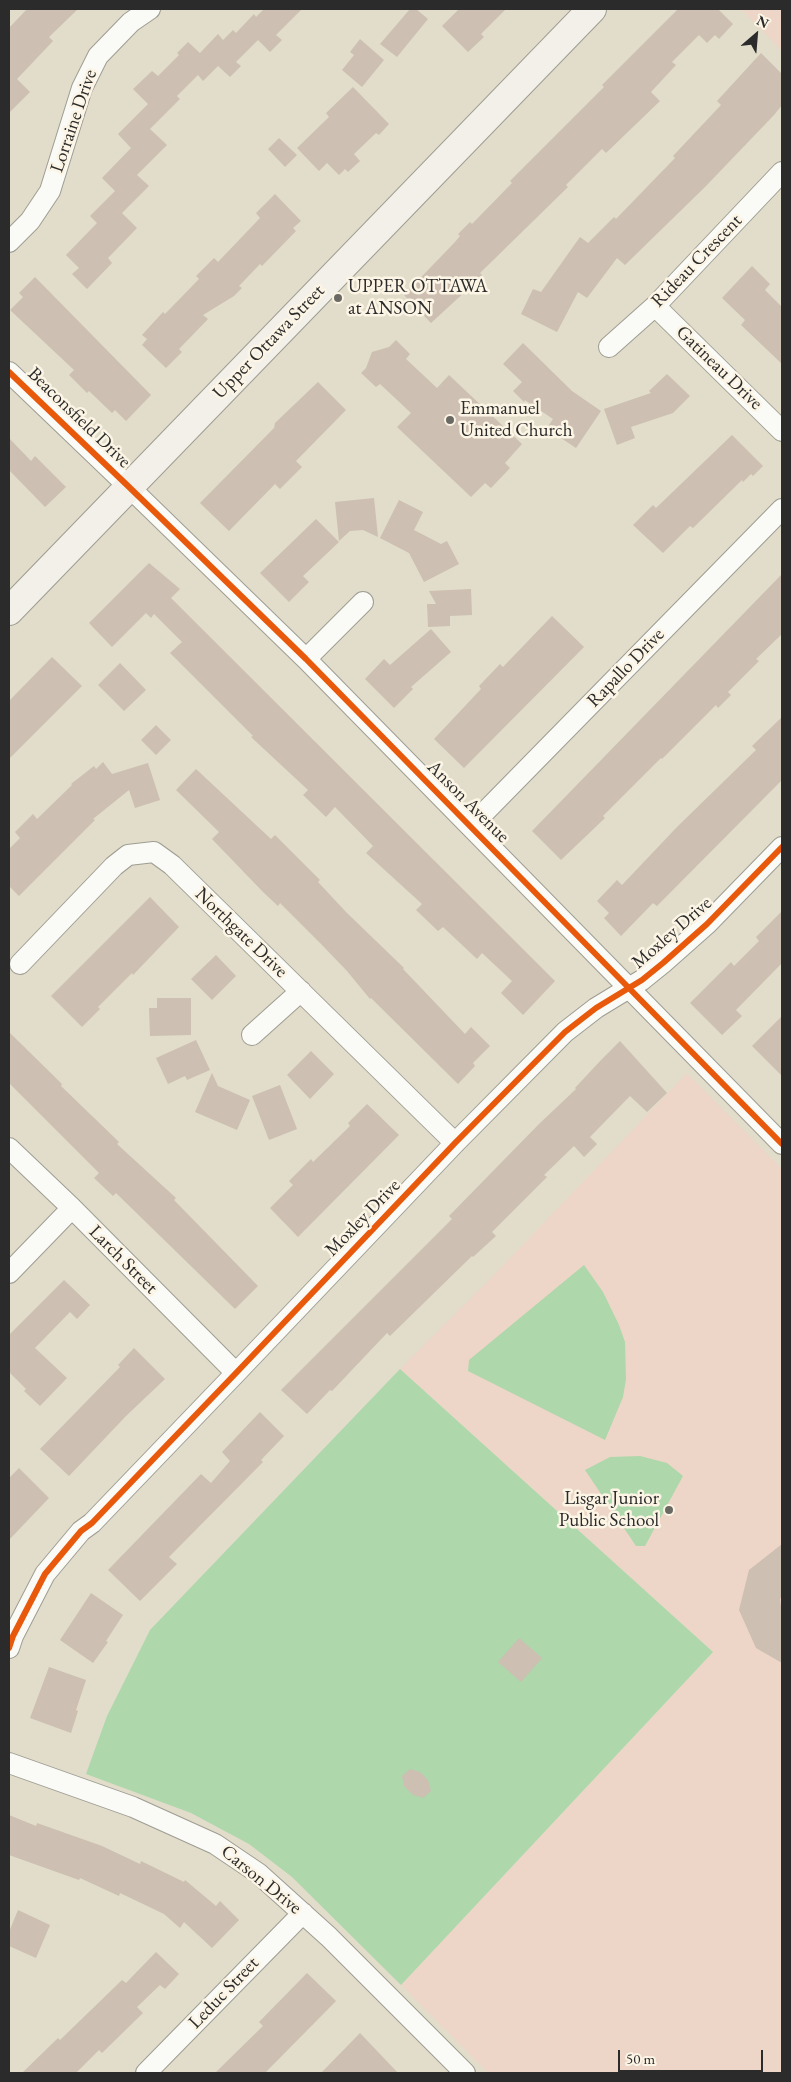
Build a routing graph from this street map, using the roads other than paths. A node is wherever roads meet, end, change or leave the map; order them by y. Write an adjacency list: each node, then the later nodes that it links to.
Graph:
1 (150, 9): 4 (street, Lorraine Drive)
2 (592, 9): 9 (main road, Upper Ottawa Street)
3 (782, 172): 5 (street, Rideau Crescent)
4 (9, 242)
5 (655, 306): 6 (street, Rideau Crescent); 8 (street, Gatineau Drive)
6 (609, 347)
7 (9, 372): 9 (street, Beaconsfield Drive)
8 (782, 430)
9 (128, 486): 12 (main road, Upper Ottawa Street); 13 (street, Anson Avenue)
10 (782, 509): 14 (street, Rapallo Drive)
11 (363, 602): 13 (street)
12 (9, 611)
13 (306, 659): 14 (street, Anson Avenue)
14 (471, 826): 17 (street, Anson Avenue)
15 (782, 847): 17 (street, Moxley Drive)
16 (20, 964): 18 (street, Northgate Drive)
17 (630, 988): 20 (street, Moxley Drive); 21 (street, Anson Avenue)
18 (300, 991): 19 (street); 20 (street, Northgate Drive)
19 (252, 1036)
20 (455, 1143): 25 (street, Moxley Drive)
21 (782, 1144)
22 (9, 1148): 23 (street, Larch Street)
23 (72, 1208): 24 (street); 25 (street, Larch Street)
24 (9, 1273)
25 (236, 1373): 26 (street, Moxley Drive)
26 (9, 1648)
27 (9, 1763): 28 (street, Carson Drive)
28 (303, 1913): 29 (street, Leduc Street); 30 (street, Carson Drive)
29 (146, 2073)
30 (465, 2073)

